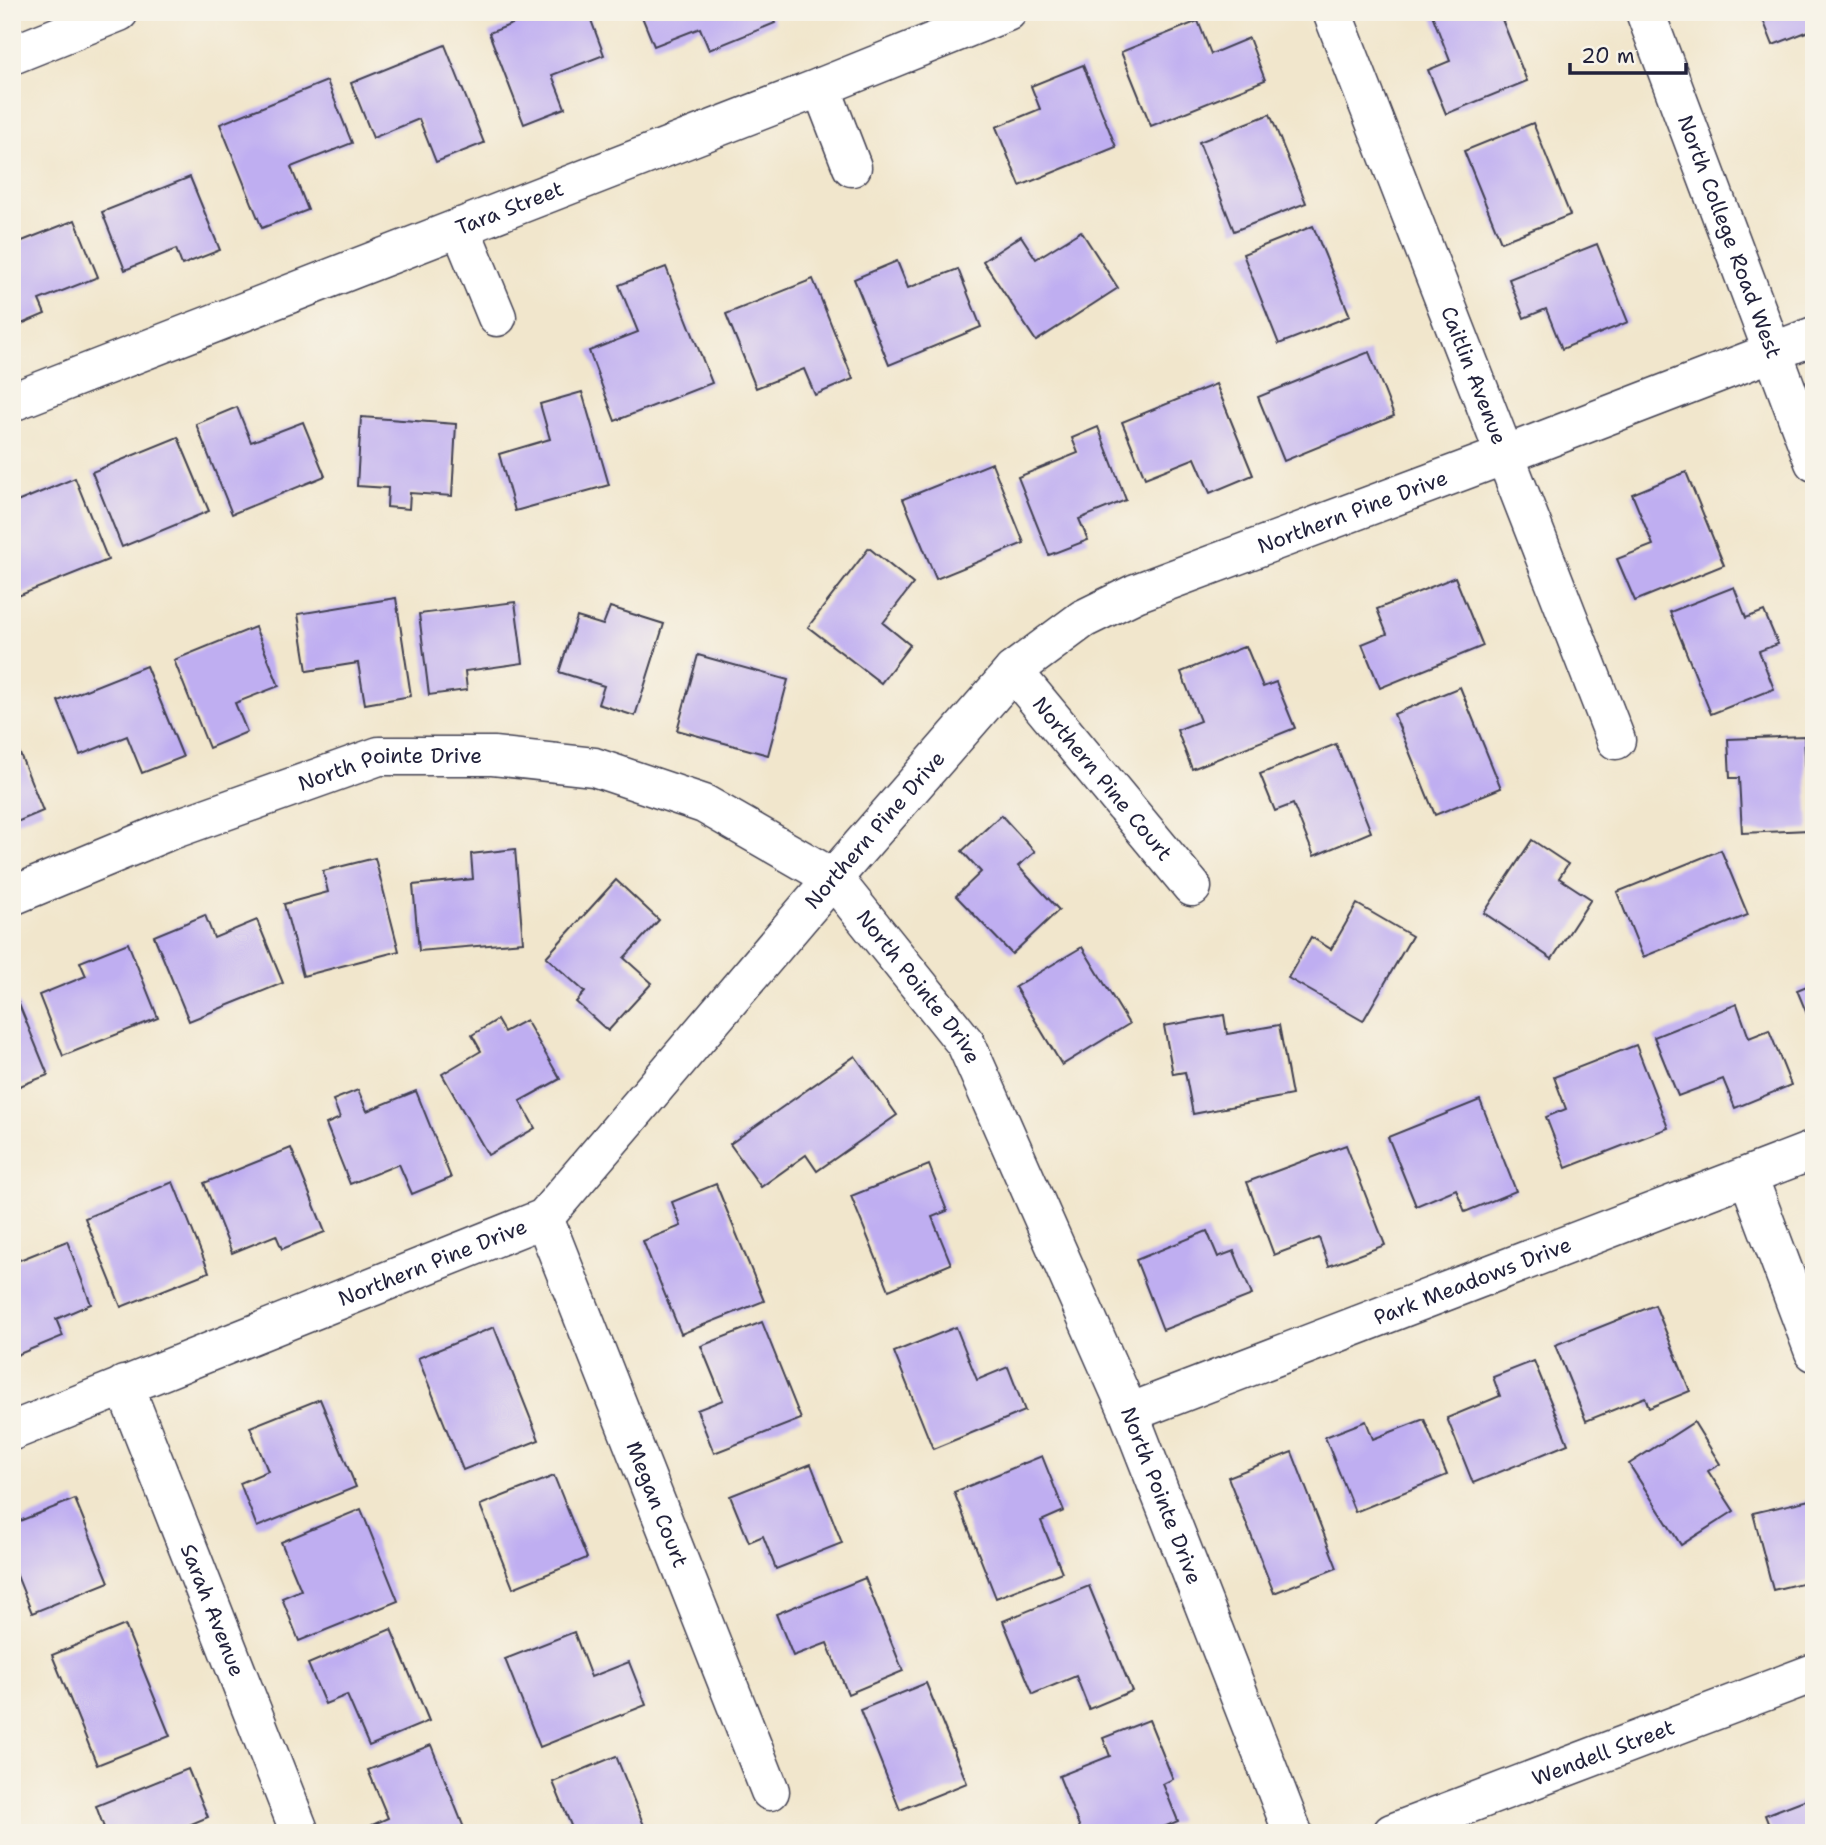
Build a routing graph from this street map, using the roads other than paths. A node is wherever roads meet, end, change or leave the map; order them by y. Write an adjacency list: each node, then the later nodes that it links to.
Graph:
1 (119, 12): 5 (street)
2 (1007, 12): 6 (street, Tara Street)
3 (1332, 12): 13 (street, Caitlin Avenue)
4 (1644, 12): 11 (street, North College Road West)
5 (12, 55)
6 (821, 87): 7 (street); 8 (street, Tara Street)
7 (852, 167)
8 (460, 227): 9 (street); 12 (street, Tara Street)
9 (497, 317)
10 (1814, 336): 11 (street, Northern Pine Drive)
11 (1771, 352): 13 (street, Northern Pine Drive); 14 (street, North College Road West)
12 (12, 402)
13 (1505, 456): 15 (street, Northern Pine Drive); 16 (street, Caitlin Avenue)
14 (1814, 462)
15 (1013, 671): 17 (street, Northern Pine Drive); 18 (street, Northern Pine Court)
16 (1616, 740)
17 (833, 878): 19 (street, North Pointe Drive); 22 (street, Northern Pine Drive); 25 (street, North Pointe Drive)
18 (1192, 887)
19 (12, 896)
20 (1814, 1150): 21 (street, Park Meadows Drive)
21 (1748, 1176): 23 (street); 25 (street, Park Meadows Drive)
22 (544, 1217): 24 (street, Northern Pine Drive); 28 (street, Megan Court)
23 (1814, 1352)
24 (124, 1385): 26 (street, Northern Pine Drive); 29 (street, Sarah Avenue)
25 (1129, 1413): 30 (street, North Pointe Drive)
26 (12, 1431)
27 (1814, 1672): 31 (street, Wendell Street)
28 (770, 1791)
29 (300, 1833)
30 (1293, 1833)
31 (1392, 1833)

